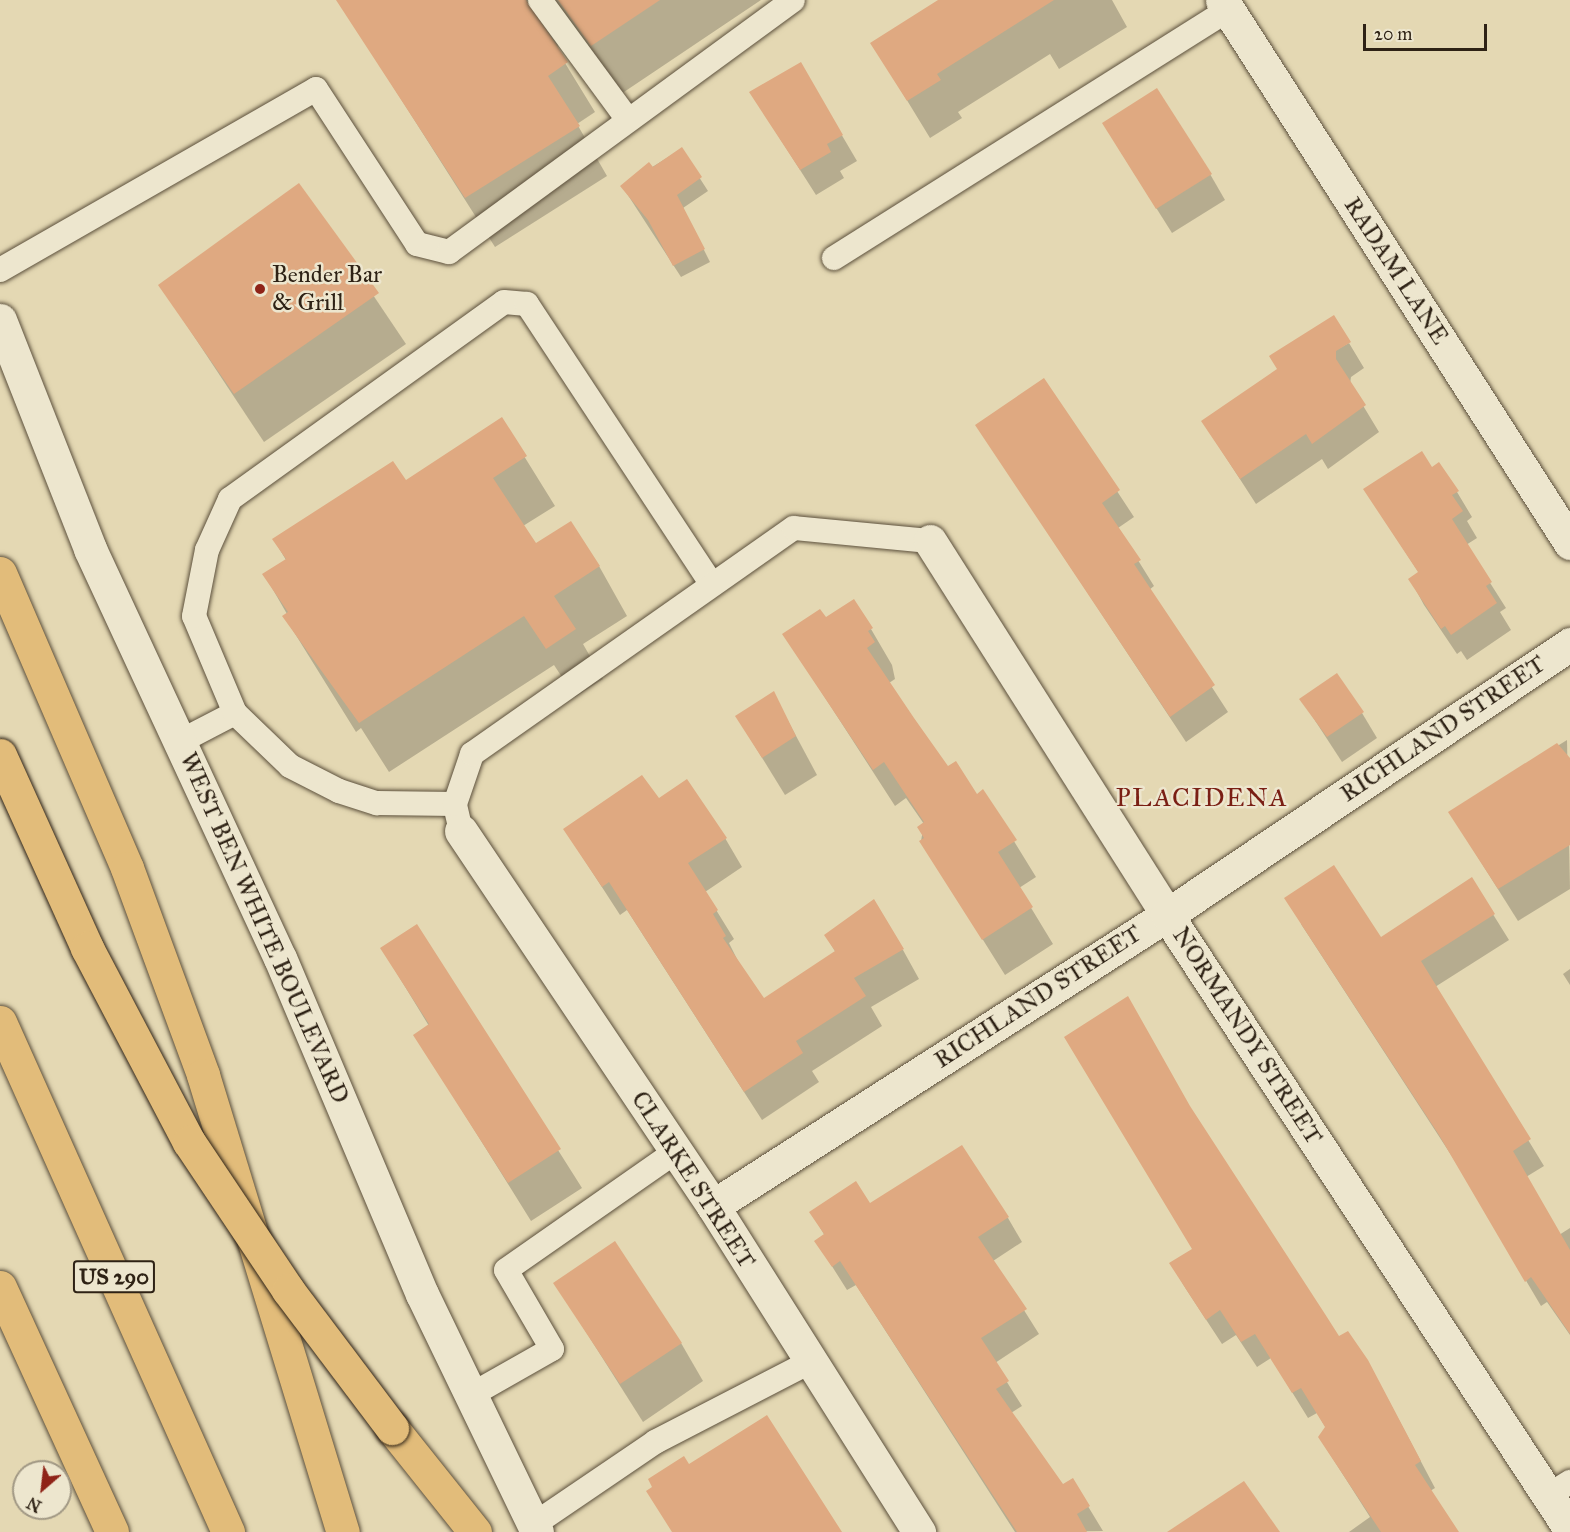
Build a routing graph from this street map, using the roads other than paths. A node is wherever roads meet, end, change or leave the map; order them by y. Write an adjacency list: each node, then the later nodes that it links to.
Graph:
1 (540, 0): 4 (lane)
2 (793, 0): 4 (lane)
3 (1226, 5): 5 (lane); 9 (street, RADAM LANE)
4 (626, 117): 6 (lane)
5 (834, 258)
6 (0, 270)
7 (0, 320): 14 (street, WEST BEN WHITE BOULEVARD)
8 (930, 541): 11 (lane); 17 (street, NORMANDY STREET)
9 (1570, 543)
10 (0, 573): 29 (highway)
11 (712, 585): 13 (lane); 16 (lane)
12 (1570, 644): 17 (street, RICHLAND STREET)
13 (235, 713): 14 (lane); 16 (lane)
14 (181, 741): 23 (street, WEST BEN WHITE BOULEVARD)
15 (0, 755): 30 (highway, bridge)
16 (458, 818): 19 (street, CLARKE STREET)
17 (1167, 915): 20 (street, RICHLAND STREET); 24 (street, NORMANDY STREET)
18 (0, 1022): 28 (highway, US 290)
19 (675, 1152): 20 (street, CLARKE STREET); 23 (lane)
20 (712, 1206): 22 (street, CLARKE STREET)
21 (0, 1287): 27 (highway)
22 (810, 1362): 25 (lane); 31 (street, CLARKE STREET)
23 (471, 1395): 25 (street, WEST BEN WHITE BOULEVARD)
24 (1560, 1488): 26 (street, NORMANDY STREET)
25 (535, 1528)
26 (1570, 1529)
27 (112, 1532)
28 (228, 1532)
29 (342, 1532)
30 (475, 1532)
31 (919, 1532)

